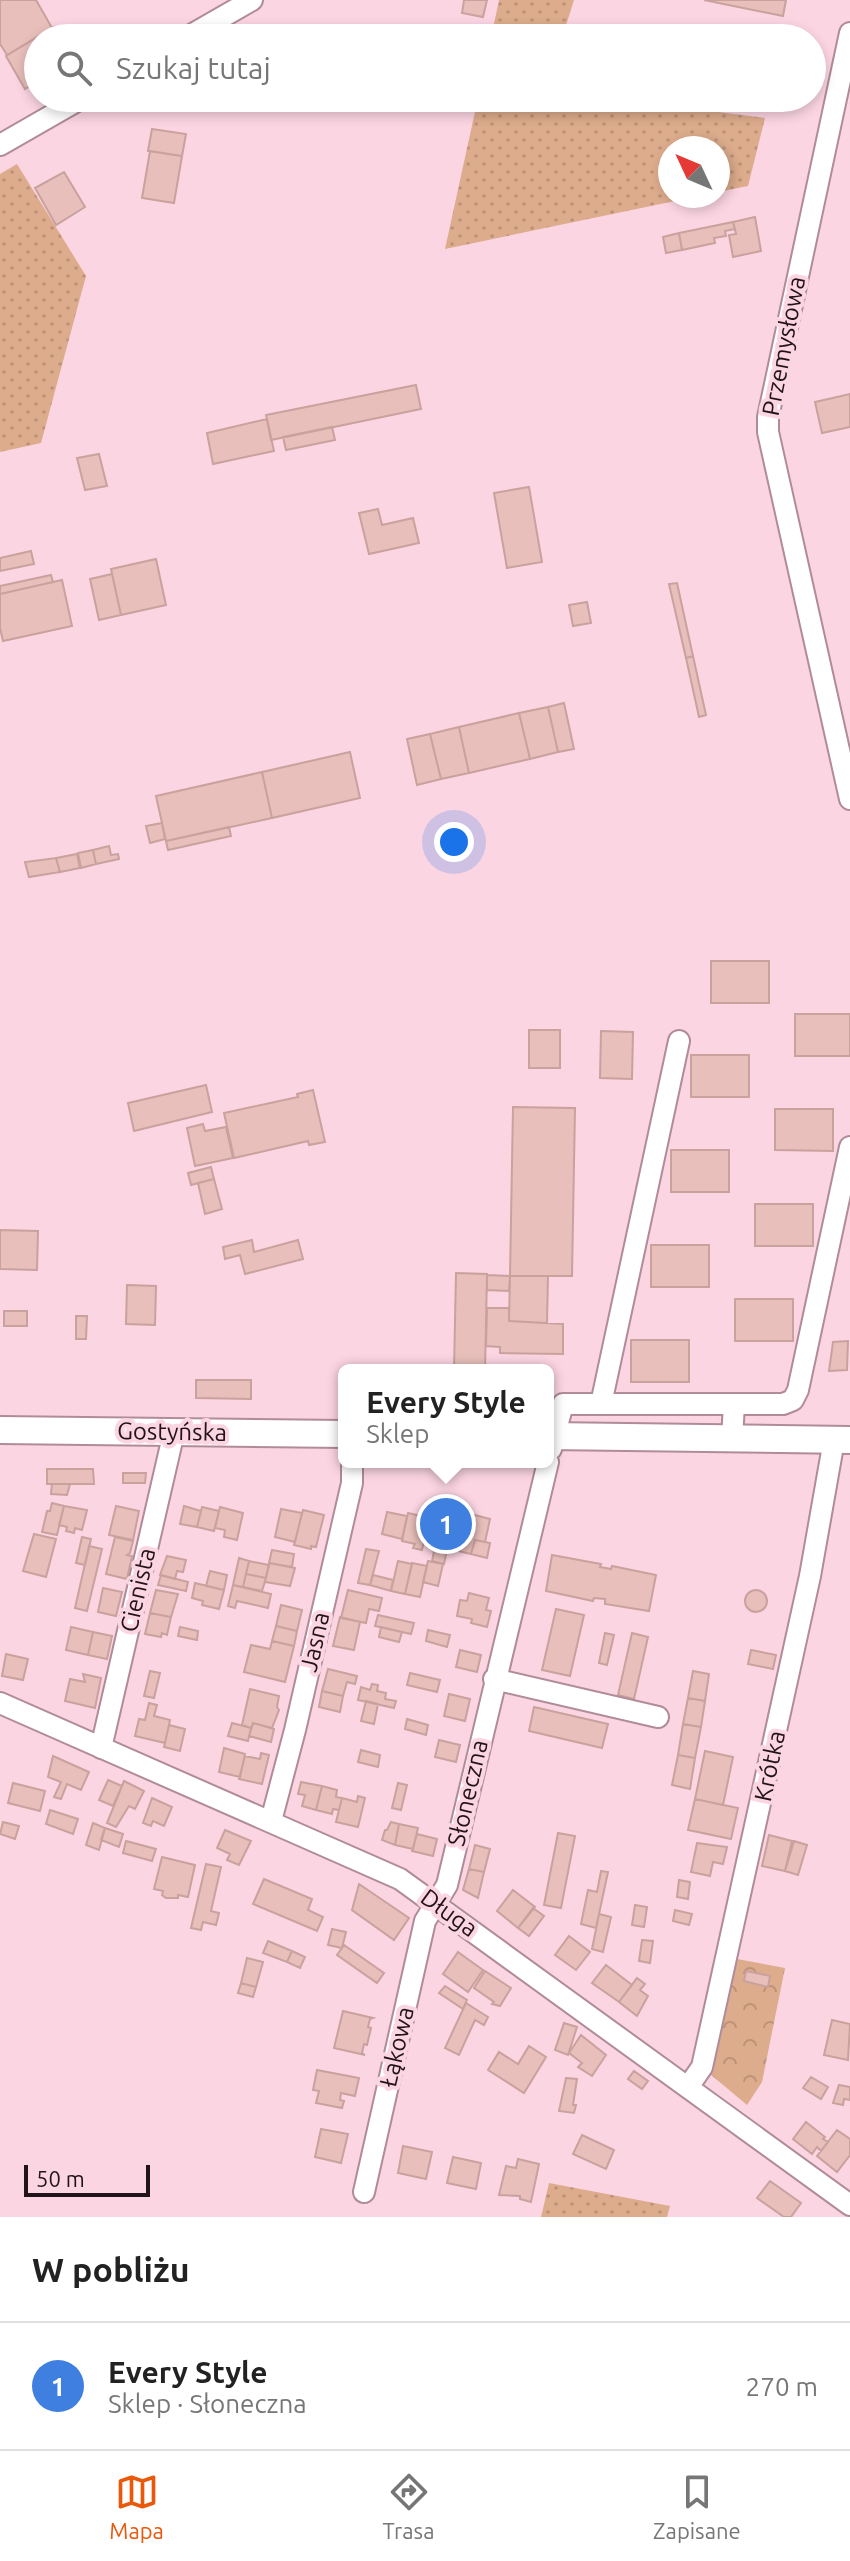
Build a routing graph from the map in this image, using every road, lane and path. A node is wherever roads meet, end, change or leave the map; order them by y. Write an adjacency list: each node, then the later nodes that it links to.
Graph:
1 (252, 0): 2 (street)
2 (210, 24)
3 (850, 33): 6 (street, Przemysłowa)
4 (58, 112): 5 (street)
5 (0, 145)
6 (850, 799)
7 (679, 1041): 9 (street)
8 (850, 1147): 10 (street)
9 (601, 1404): 10 (street); 13 (street, Słoneczna)
10 (734, 1404): 15 (street)
11 (0, 1430): 12 (main road, Gostyńska)
12 (174, 1432): 14 (main road, Gostyńska); 23 (street, Cienista)
13 (554, 1433)
14 (338, 1434)
15 (732, 1439): 16 (main road); 17 (main road)
16 (842, 1440): 26 (street, Krótka)
17 (554, 1449)
18 (544, 1468): 20 (street, Słoneczna)
19 (352, 1472): 24 (street, Jasna)
20 (494, 1679): 22 (street); 25 (street, Słoneczna)
21 (0, 1703): 23 (street, Długa)
22 (658, 1717)
23 (101, 1748): 24 (street, Długa)
24 (271, 1821): 25 (street, Długa)
25 (437, 1904): 26 (street, Długa); 27 (street, Łąkowa)
26 (688, 2087): 28 (street, Długa)
27 (364, 2192)
28 (850, 2205)

